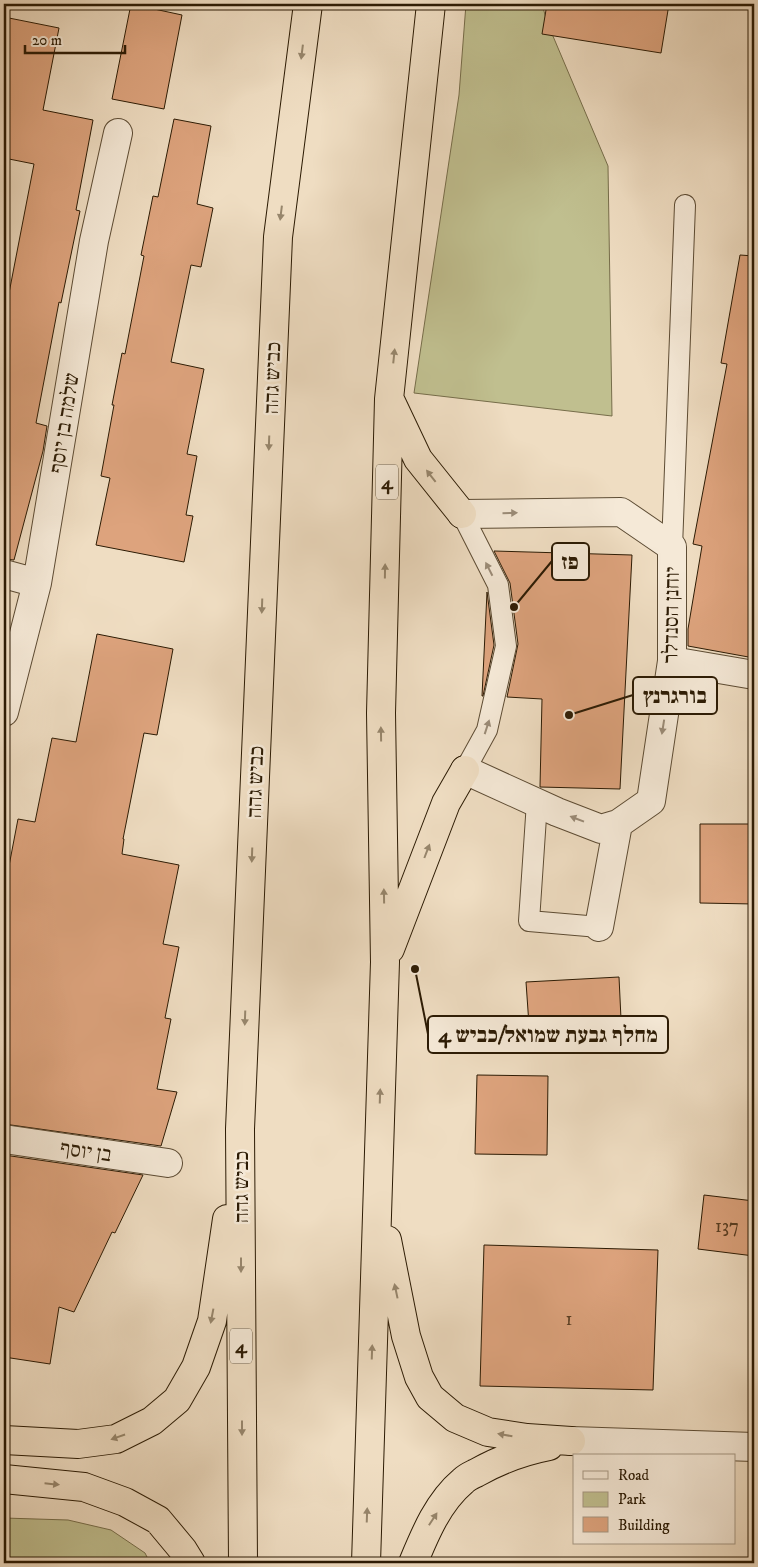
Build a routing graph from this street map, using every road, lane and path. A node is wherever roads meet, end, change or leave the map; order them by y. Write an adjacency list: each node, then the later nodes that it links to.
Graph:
1 (308, 4): 18 (highway, כביש גהה / 4, one-way to 18)
2 (431, 4): 5 (highway, 4, one-way to 2)
3 (118, 133): 9 (street, שלמה בן יוסף)
4 (685, 206): 7 (lane)
5 (389, 399): 6 (highway, one-way to 5); 17 (highway, 4, one-way to 5)
6 (462, 514): 7 (street, יוחנן הסנדלר, one-way to 7); 13 (lane, one-way to 6)
7 (672, 547): 10 (street, יוחנן הסנדלר)
8 (4, 574): 9 (street)
9 (37, 583): 12 (street, שלמה בן יוסף)
10 (672, 661): 11 (street); 15 (street, יוחנן הסנדלר, one-way to 15)
11 (754, 675)
12 (4, 712)
13 (465, 770): 14 (street); 17 (highway, one-way to 13)
14 (537, 802): 15 (street, one-way to 14); 16 (lane)
15 (618, 824): 16 (street)
16 (599, 927)
17 (385, 962): 20 (highway, 4, one-way to 17)
18 (240, 1129): 22 (highway, one-way to 22); 27 (highway, כביש גהה / 4, one-way to 27)
19 (4, 1139): 21 (street, בן יוסף)
20 (378, 1145): 23 (highway, one-way to 20); 28 (highway, 4, one-way to 20)
21 (168, 1163)
22 (4, 1440)
23 (571, 1441): 24 (street); 29 (highway, one-way to 23)
24 (754, 1447)
25 (4, 1480): 26 (highway, one-way to 26)
26 (191, 1563)
27 (242, 1563)
28 (366, 1563)
29 (412, 1563)

